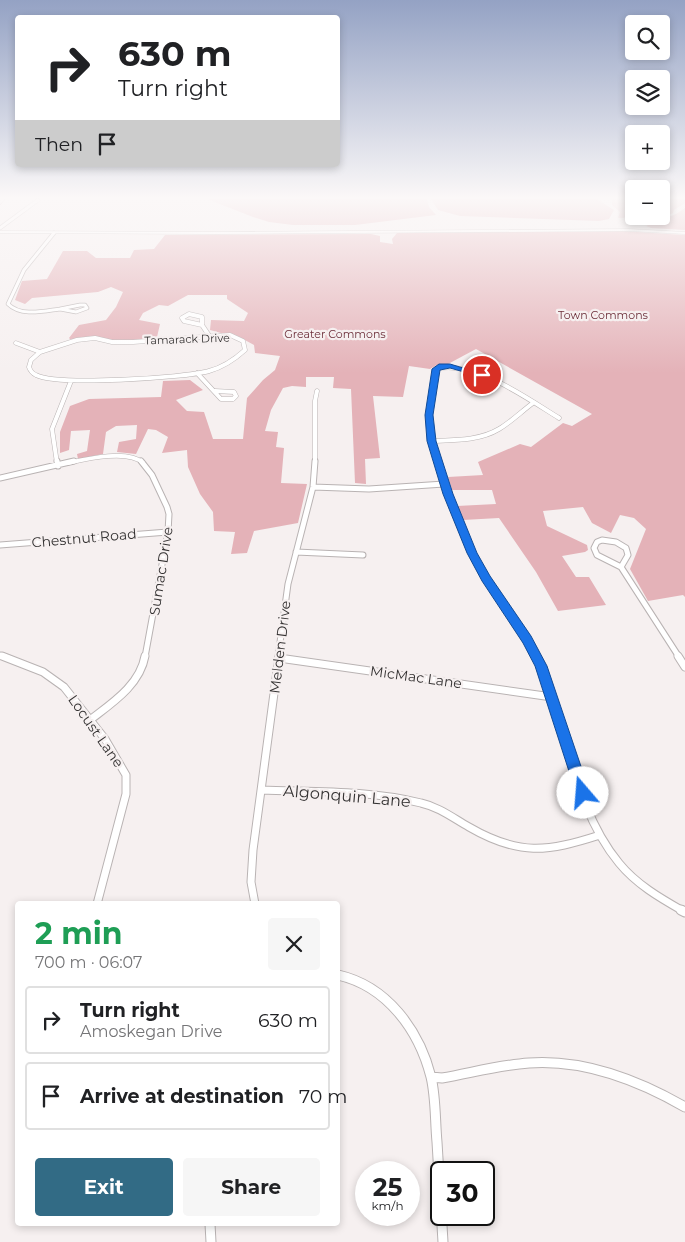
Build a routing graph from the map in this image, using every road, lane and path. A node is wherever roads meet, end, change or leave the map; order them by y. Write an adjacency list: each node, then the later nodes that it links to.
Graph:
1 (35, 257): 2 (street)
2 (60, 309): 2 (street)
3 (202, 325): 3 (street); 4 (street)
4 (210, 337): 6 (street, Tamarack Drive); 7 (street, Tamarack Drive)
5 (16, 343): 6 (street)
6 (40, 352): 8 (street, Tamarack Drive)
7 (198, 373): 8 (street, Tamarack Drive); 9 (street)
8 (71, 381): 14 (street)
9 (215, 391)
10 (316, 392): 17 (street, Melden Drive)
11 (533, 403): 12 (street); 13 (street); 13 (street)
12 (559, 418)
13 (431, 441): 16 (street)
14 (58, 466): 15 (street, Sumac Drive); 18 (street, Sumac Drive)
15 (0, 478)
16 (444, 484): 17 (street); 26 (street)
17 (312, 487): 20 (street, Melden Drive)
18 (168, 532): 19 (street, Chestnut Road); 27 (street, Sumac Drive)
19 (0, 545)
20 (296, 552): 21 (street); 24 (street, Melden Drive)
21 (363, 555)
22 (621, 567): 22 (street); 25 (street)
23 (0, 655): 27 (street, Locust Lane)
24 (279, 658): 26 (street, MicMac Lane); 28 (street, Melden Drive)
25 (685, 668)
26 (552, 697): 29 (street)
27 (90, 720): 30 (street, Locust Lane)
28 (262, 790): 29 (street, Algonquin Lane); 31 (street, Melden Drive)
29 (600, 835): 32 (street)
30 (98, 901)
31 (254, 901)
32 (685, 912)
33 (340, 976): 34 (street)
34 (431, 1078): 35 (street); 38 (street)
35 (685, 1107)
36 (210, 1226): 37 (street)
37 (210, 1242)
38 (443, 1242)

